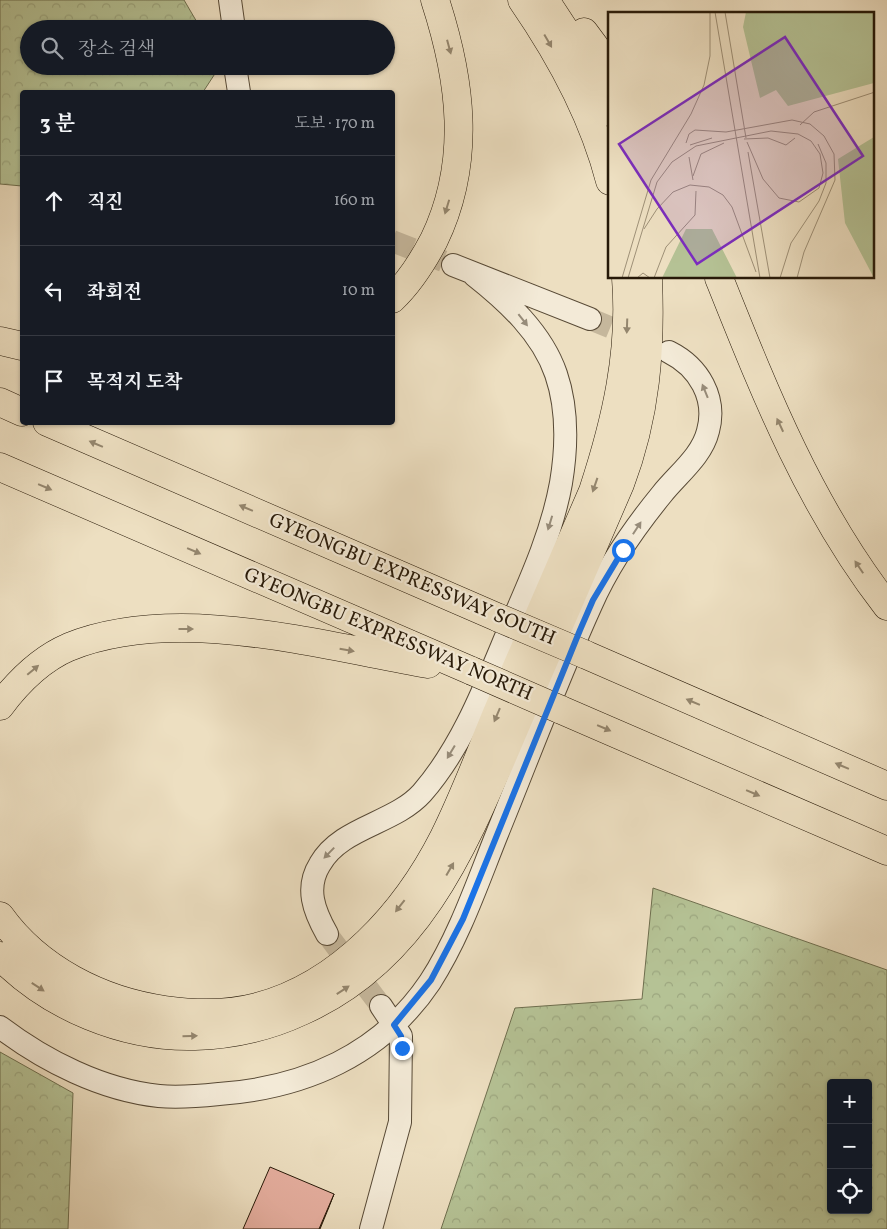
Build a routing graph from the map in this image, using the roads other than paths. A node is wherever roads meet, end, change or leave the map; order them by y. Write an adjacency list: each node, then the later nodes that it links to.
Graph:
1 (230, 0): 6 (street)
2 (435, 0): 17 (highway, one-way to 17)
3 (522, 0): 11 (highway, one-way to 11)
4 (546, 0): 10 (highway)
5 (560, 0): 7 (highway)
6 (233, 20)
7 (608, 64)
8 (236, 75): 9 (street)
9 (239, 90)
10 (608, 108)
11 (608, 175)
12 (453, 265): 13 (street)
13 (474, 275): 18 (street); 32 (street, one-way to 32)
14 (626, 279): 31 (highway, one-way to 31)
15 (648, 279): 33 (highway, one-way to 15)
16 (719, 279): 26 (highway, one-way to 16)
17 (395, 296)
18 (590, 318)
19 (0, 341): 20 (highway)
20 (20, 346)
21 (669, 352): 35 (street, one-way to 21)
22 (0, 402): 23 (highway)
23 (20, 411)
24 (54, 425): 29 (highway, GYEONGBU EXPRESSWAY SOUTH, one-way to 24, bridge)
25 (0, 467): 27 (highway, GYEONGBU EXPRESSWAY NORTH, one-way to 27)
26 (887, 606)
27 (472, 671): 28 (highway, one-way to 27); 30 (highway, GYEONGBU EXPRESSWAY NORTH, one-way to 30, bridge)
28 (0, 706)
29 (887, 786)
30 (887, 851)
31 (0, 916)
32 (327, 934)
33 (0, 956)
34 (381, 1006): 35 (street)
35 (394, 1025): 36 (street); 37 (street)
36 (0, 1027)
37 (371, 1229)

